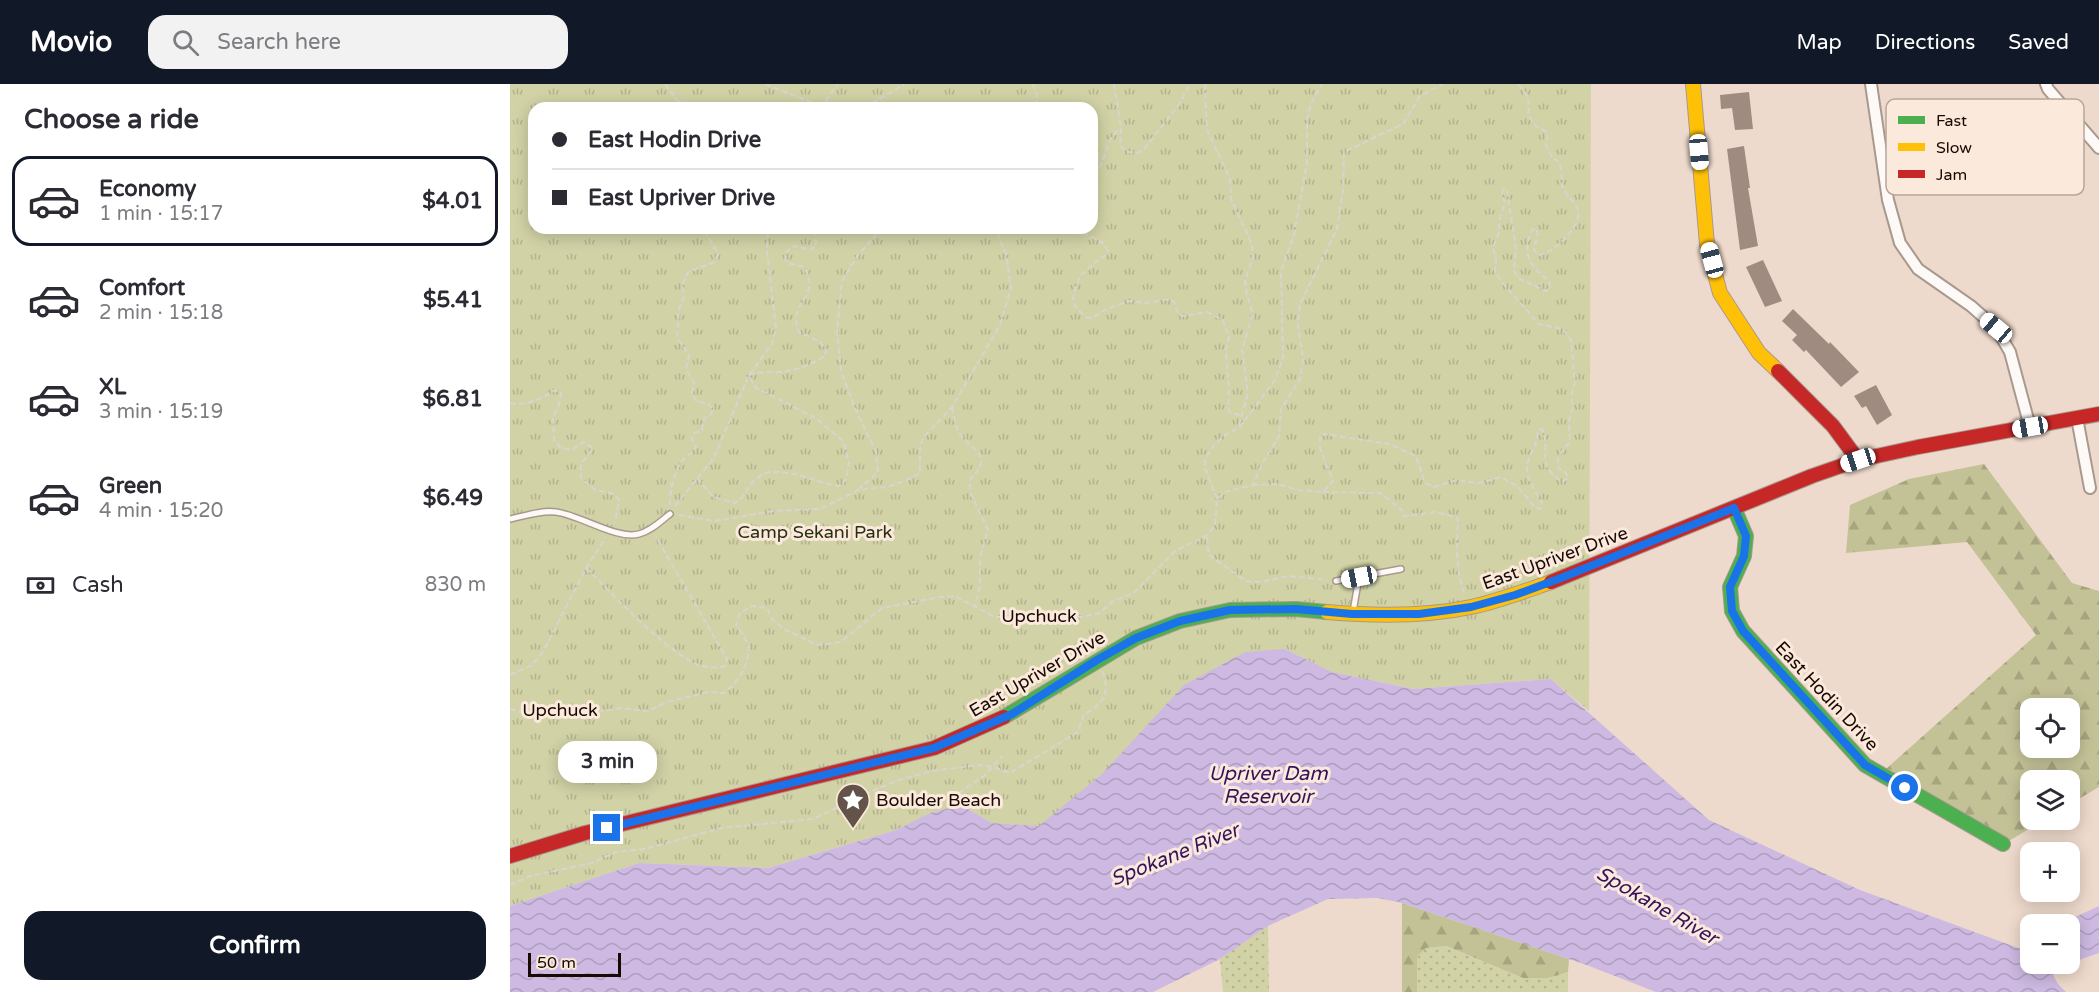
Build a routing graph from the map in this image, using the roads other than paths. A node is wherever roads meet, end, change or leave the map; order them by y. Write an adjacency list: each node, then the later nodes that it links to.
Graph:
1 (1692, 84): 12 (main road)
2 (1871, 84): 7 (street)
3 (2046, 84): 4 (street)
4 (2057, 99)
5 (2084, 131): 6 (street)
6 (2099, 148)
7 (1886, 186)
8 (1887, 195): 11 (street)
9 (2099, 414): 10 (main road, East Upriver Drive)
10 (2077, 418): 11 (main road, East Upriver Drive); 13 (street)
11 (2030, 427): 12 (main road, East Upriver Drive)
12 (1858, 460): 14 (main road, East Upriver Drive)
13 (2090, 488)
14 (1734, 508): 20 (main road, East Upriver Drive); 21 (main road, East Hodin Drive)
15 (670, 514): 16 (lane)
16 (510, 519)
17 (1401, 569): 18 (lane)
18 (1359, 577): 19 (lane); 20 (lane)
19 (1336, 581)
20 (1352, 614): 22 (main road, East Upriver Drive)
21 (2003, 844)
22 (510, 856)

